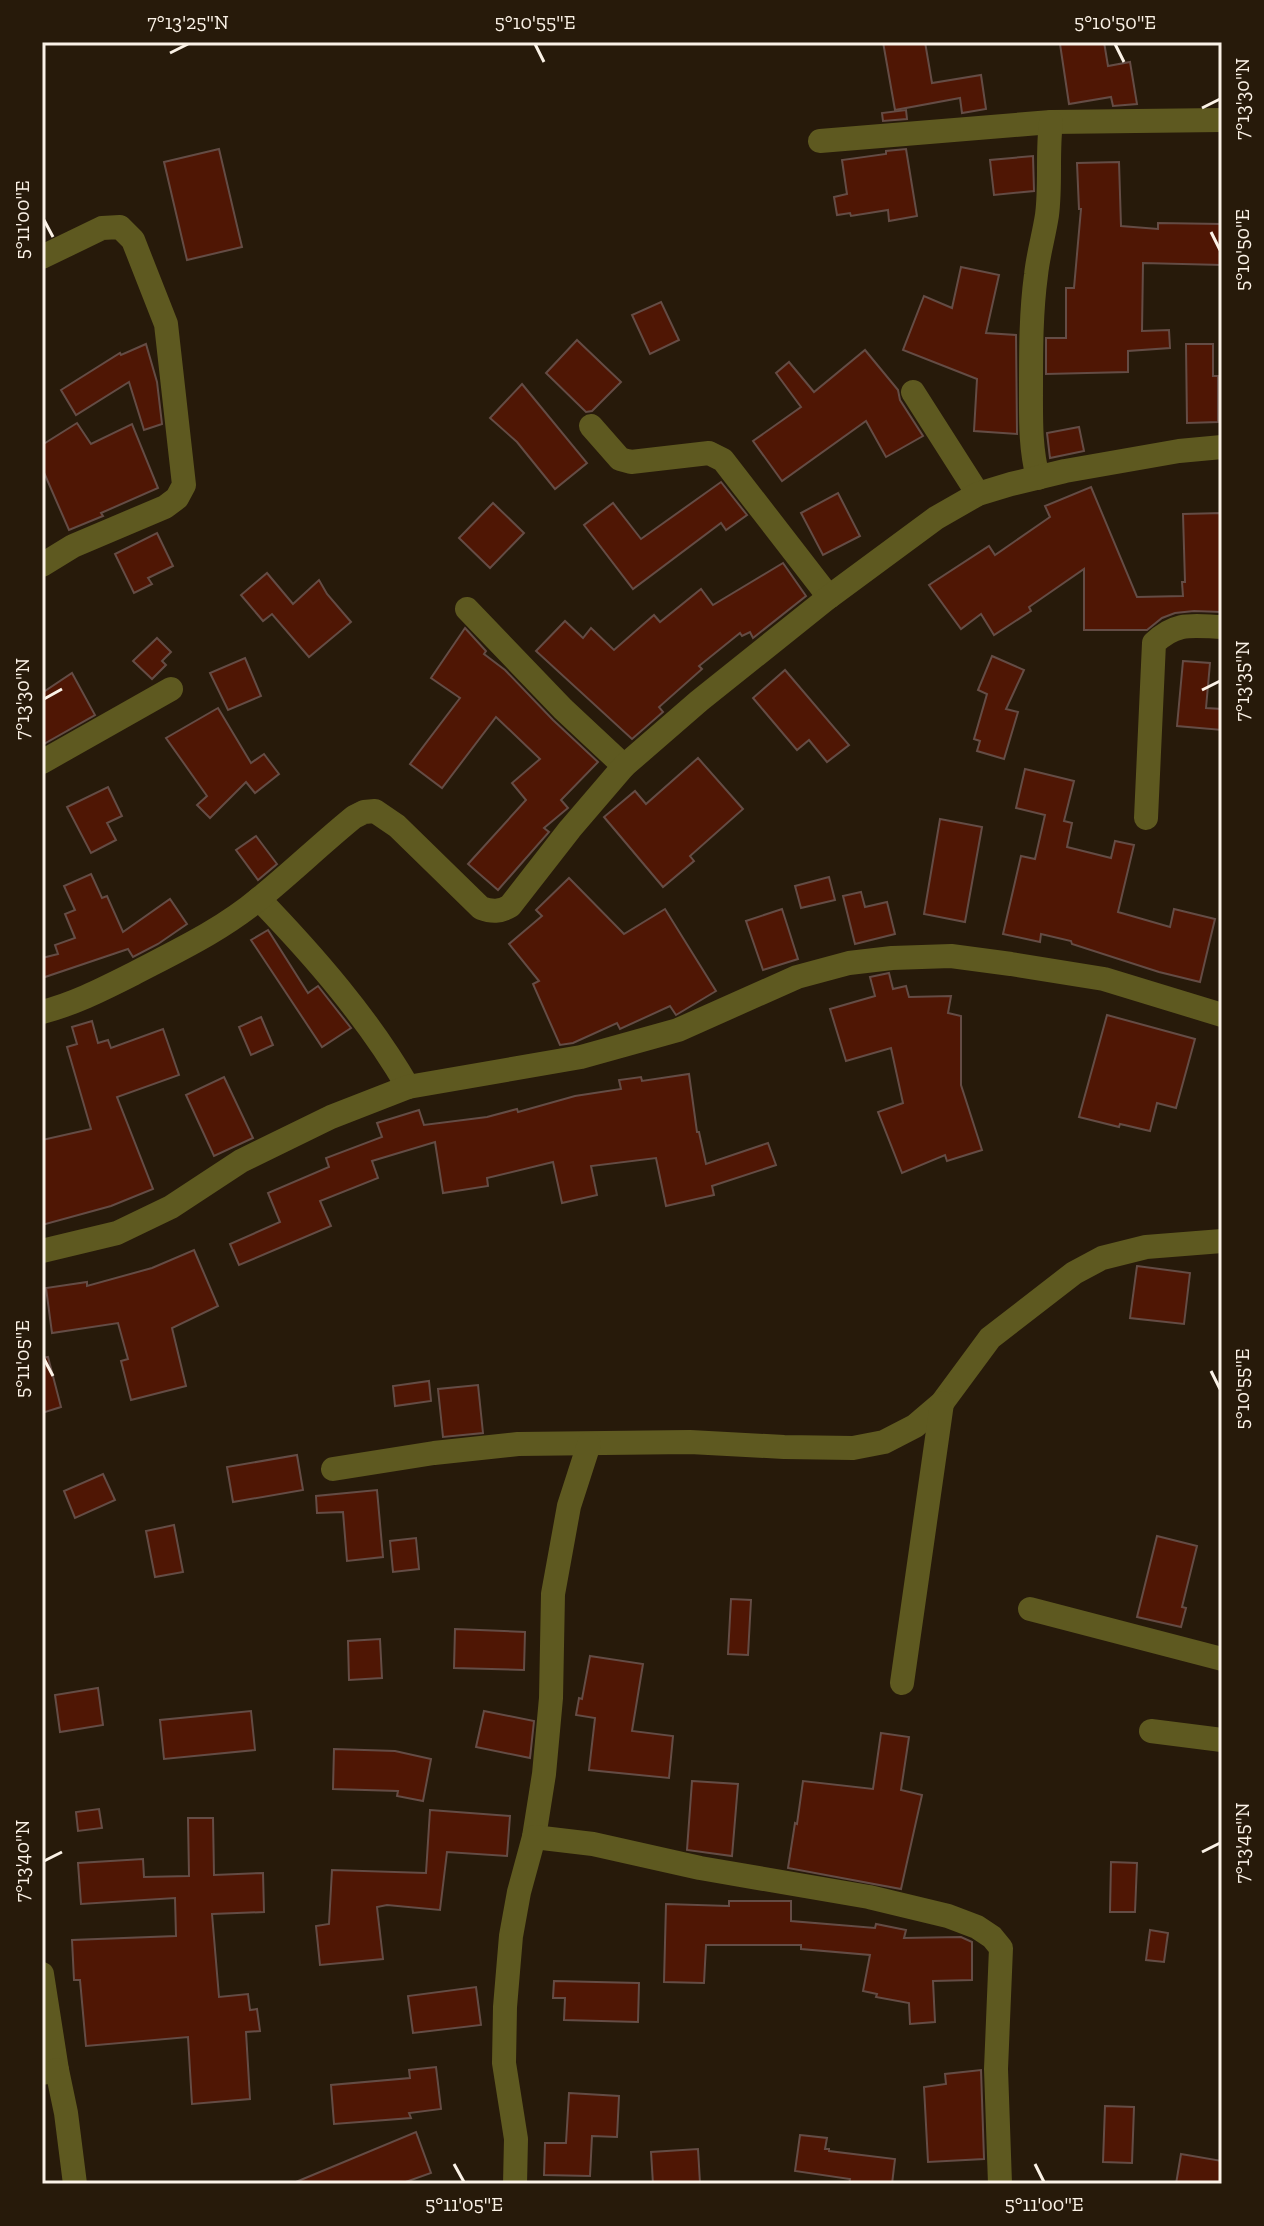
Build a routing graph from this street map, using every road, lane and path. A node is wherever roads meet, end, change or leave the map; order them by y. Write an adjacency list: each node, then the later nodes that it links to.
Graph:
1 (1222, 120): 2 (street)
2 (1051, 122): 3 (street); 8 (street)
3 (820, 141)
4 (42, 257): 10 (street)
5 (913, 392): 9 (street)
6 (591, 426): 11 (street)
7 (1222, 447): 8 (street)
8 (1038, 478): 9 (street)
9 (978, 494): 11 (street)
10 (42, 565)
11 (829, 597): 16 (street)
12 (467, 609): 16 (street)
13 (1222, 627): 17 (street)
14 (171, 689): 15 (street)
15 (42, 762)
16 (624, 766): 18 (street)
17 (1146, 818)
18 (259, 899): 19 (street); 21 (street)
19 (42, 1012)
20 (1222, 1015): 21 (street)
21 (408, 1087): 23 (street)
22 (1222, 1241): 24 (street)
23 (42, 1251)
24 (942, 1403): 25 (street); 29 (street)
25 (589, 1444): 26 (street); 32 (street)
26 (333, 1469)
27 (1030, 1609): 28 (street)
28 (1222, 1659)
29 (902, 1683)
30 (1151, 1731): 31 (street)
31 (1222, 1740)
32 (534, 1837): 36 (street); 37 (street)
33 (42, 1974): 34 (street)
34 (50, 2072): 35 (street)
35 (75, 2184)
36 (515, 2184)
37 (1000, 2184)

